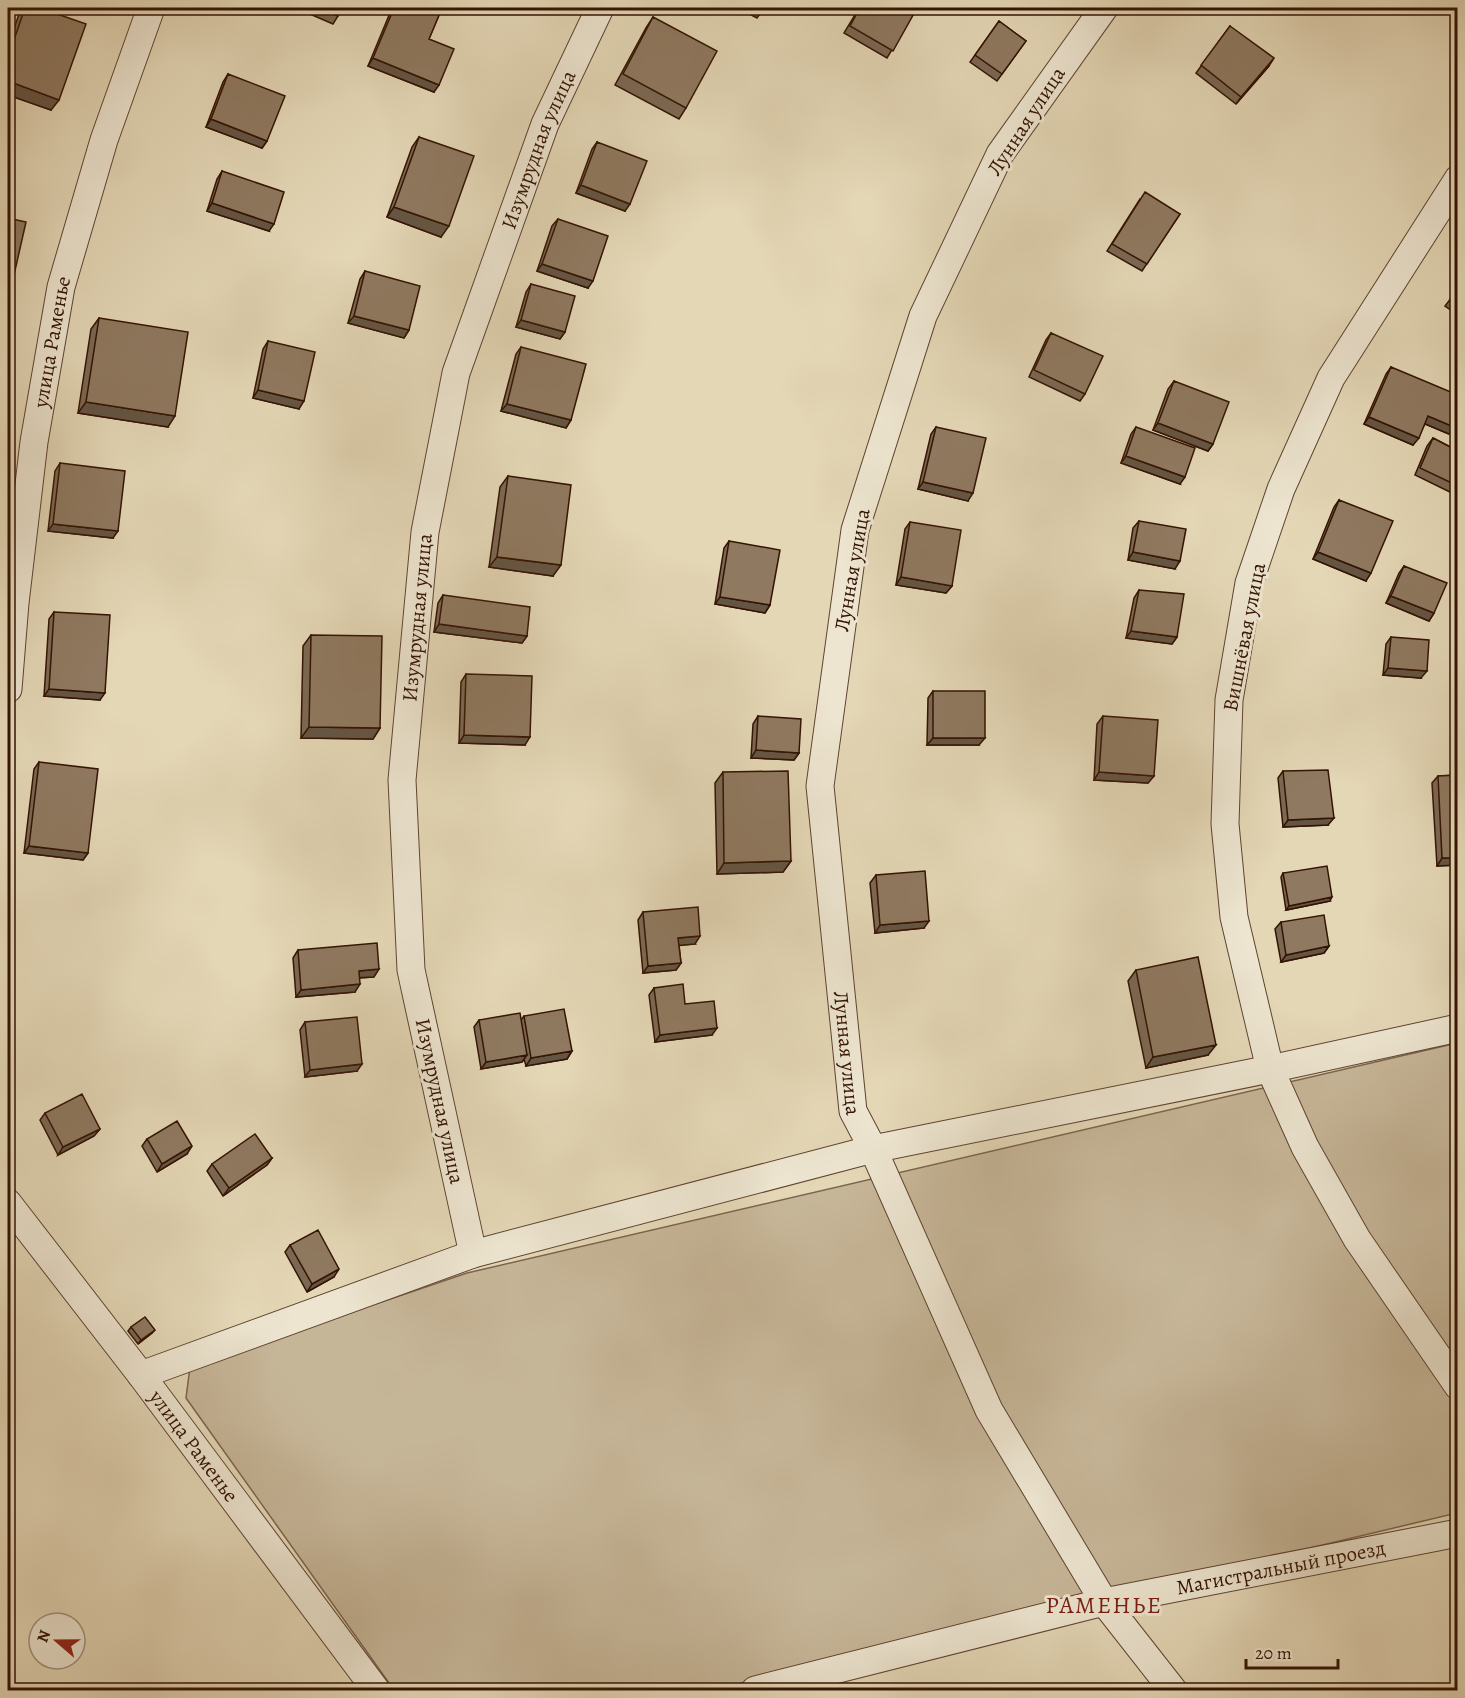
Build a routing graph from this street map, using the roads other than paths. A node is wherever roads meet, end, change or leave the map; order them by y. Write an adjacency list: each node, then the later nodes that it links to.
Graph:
1 (151, 8): 5 (street, улица Раменье)
2 (600, 8): 10 (street, Изумрудная улица)
3 (1104, 8): 8 (street, Лунная улица)
4 (1458, 179): 7 (street, Вишнёвая улица)
5 (8, 689)
6 (1458, 1028): 7 (street)
7 (1270, 1069): 8 (street); 12 (street, Вишнёвая улица)
8 (873, 1149): 10 (street); 14 (street, Лунная улица)
9 (8, 1203): 11 (street, улица Раменье)
10 (473, 1254): 11 (street)
11 (141, 1374): 15 (street, улица Раменье)
12 (1458, 1386)
13 (1458, 1533): 14 (street, Магистральный проезд)
14 (1104, 1602): 16 (street, Магистральный проезд); 17 (street, Лунная улица)
15 (376, 1690)
16 (755, 1690)
17 (1173, 1690)

